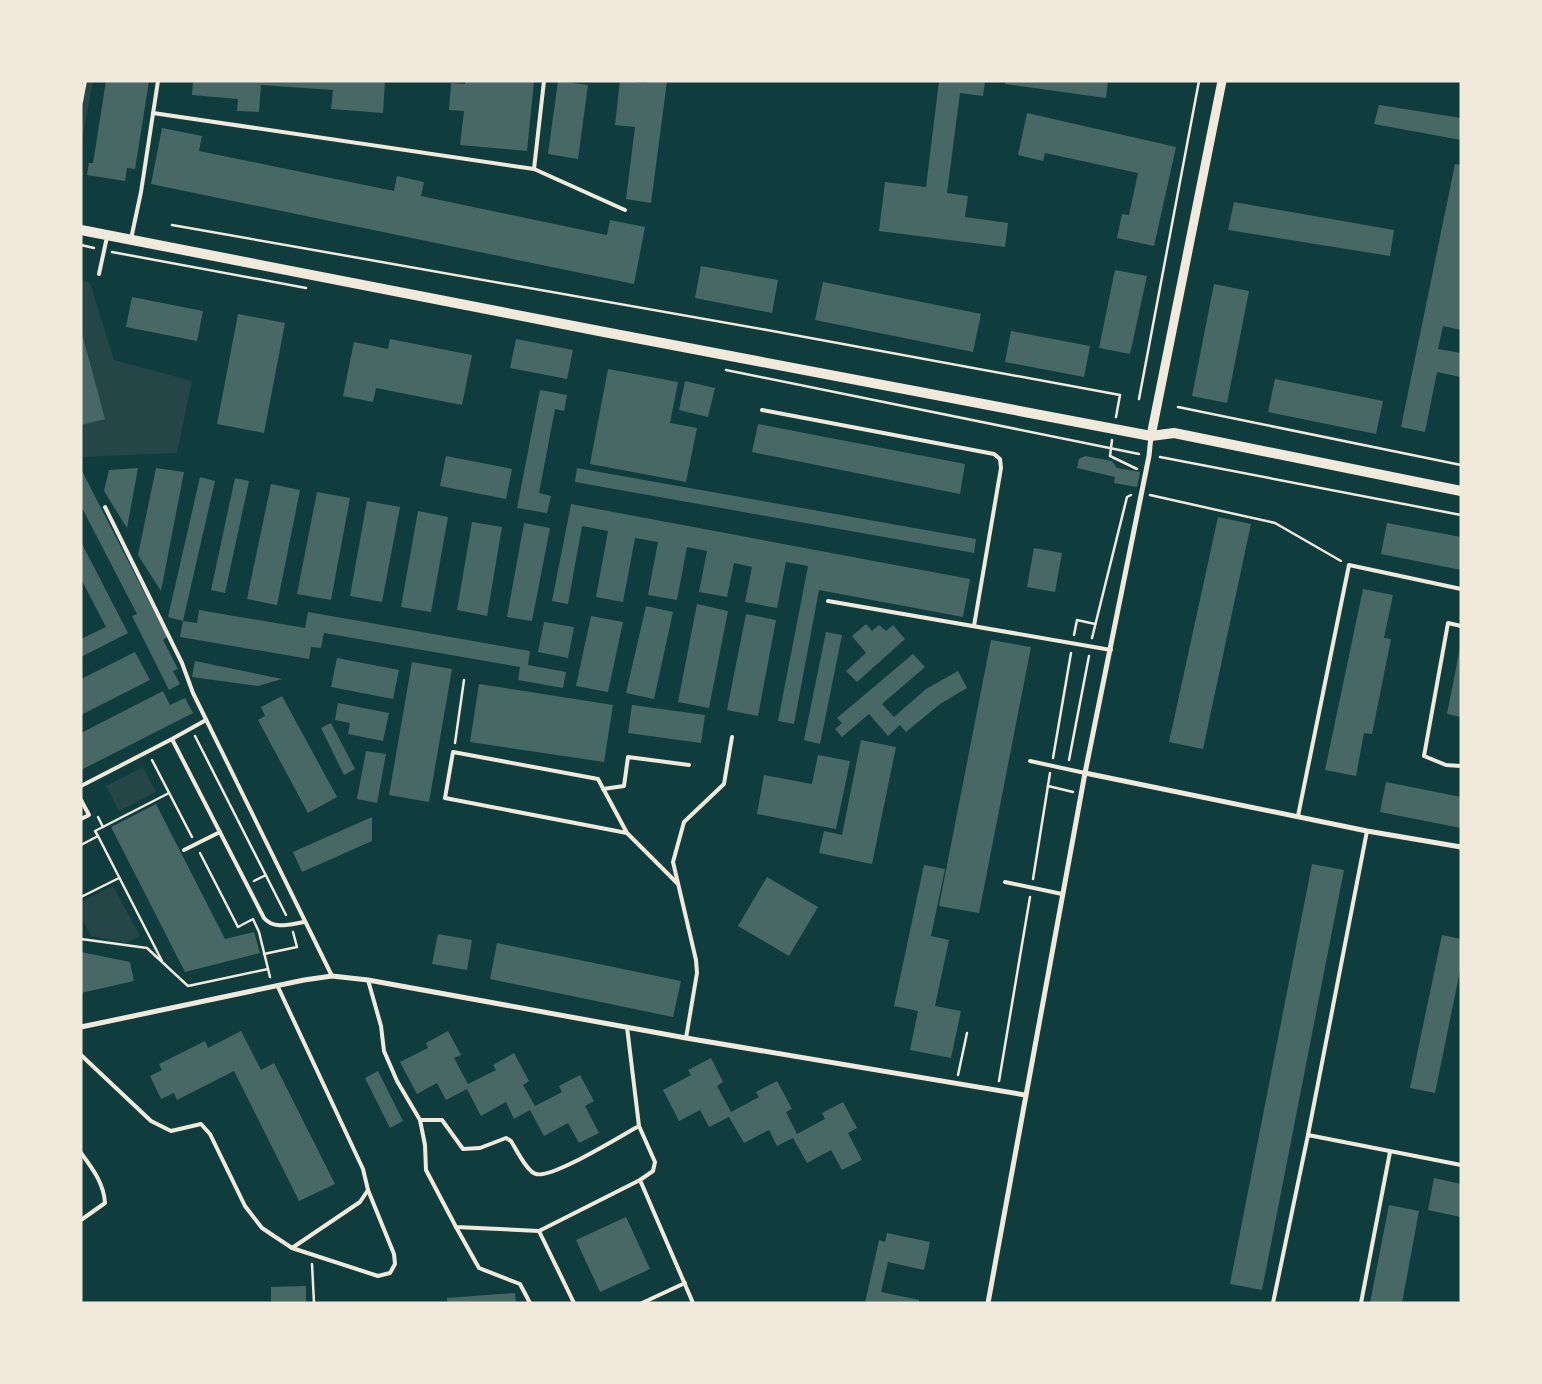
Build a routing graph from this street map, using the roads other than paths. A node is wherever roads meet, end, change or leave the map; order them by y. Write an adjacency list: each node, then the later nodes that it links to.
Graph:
1 (85, 81): 5 (lane)
2 (158, 81): 6 (lane)
3 (544, 81): 7 (lane)
4 (1222, 81): 14 (street)
5 (81, 102)
6 (153, 113): 7 (lane); 11 (lane)
7 (534, 169): 8 (lane)
8 (625, 210)
9 (81, 230): 10 (main road)
10 (108, 235): 11 (main road); 12 (lane)
11 (131, 240): 14 (main road)
12 (99, 274)
13 (762, 410): 19 (lane)
14 (1151, 436): 15 (main road); 21 (street)
15 (1461, 491)
16 (105, 507): 22 (lane)
17 (1461, 589): 32 (lane)
18 (828, 601): 19 (lane)
19 (974, 626): 21 (lane)
20 (1461, 626): 27 (lane)
21 (1110, 650): 28 (street)
22 (206, 720): 24 (lane); 42 (lane)
23 (732, 737): 40 (lane)
24 (172, 739): 29 (lane); 34 (lane)
25 (1030, 760): 28 (lane)
26 (689, 765): 30 (lane)
27 (1461, 766)
28 (1085, 773): 32 (street); 41 (street)
29 (81, 786)
30 (603, 789): 36 (lane); 36 (lane)
31 (81, 800): 33 (lane)
32 (1298, 816): 35 (street)
33 (81, 819)
34 (220, 832): 38 (lane); 42 (lane)
35 (1368, 832): 37 (street); 53 (lane)
36 (627, 833): 40 (lane)
37 (1461, 847)
38 (184, 850)
39 (1005, 882): 41 (lane)
40 (678, 884): 48 (lane)
41 (1062, 894): 50 (street)
42 (304, 922): 43 (lane)
43 (332, 976): 44 (street); 45 (street)
44 (368, 980): 46 (street); 51 (lane)
45 (278, 986): 47 (street); 58 (lane)
46 (627, 1027): 48 (street); 52 (lane)
47 (81, 1028)
48 (686, 1038): 50 (street)
49 (81, 1056): 62 (lane)
50 (1025, 1095): 68 (street)
51 (420, 1120): 52 (lane); 60 (lane)
52 (639, 1126): 57 (lane)
53 (1308, 1135): 54 (lane); 69 (lane)
54 (1390, 1152): 56 (lane); 70 (lane)
55 (81, 1153): 59 (lane)
56 (1461, 1165)
57 (640, 1180): 61 (lane); 63 (lane)
58 (368, 1190): 62 (lane); 62 (lane)
59 (81, 1220)
60 (456, 1227): 61 (lane); 64 (lane)
61 (539, 1231): 65 (lane)
62 (292, 1248)
63 (685, 1282): 66 (lane); 67 (lane)
64 (530, 1303)
65 (574, 1303)
66 (642, 1303)
67 (693, 1303)
68 (988, 1303)
69 (1272, 1303)
70 (1361, 1303)

